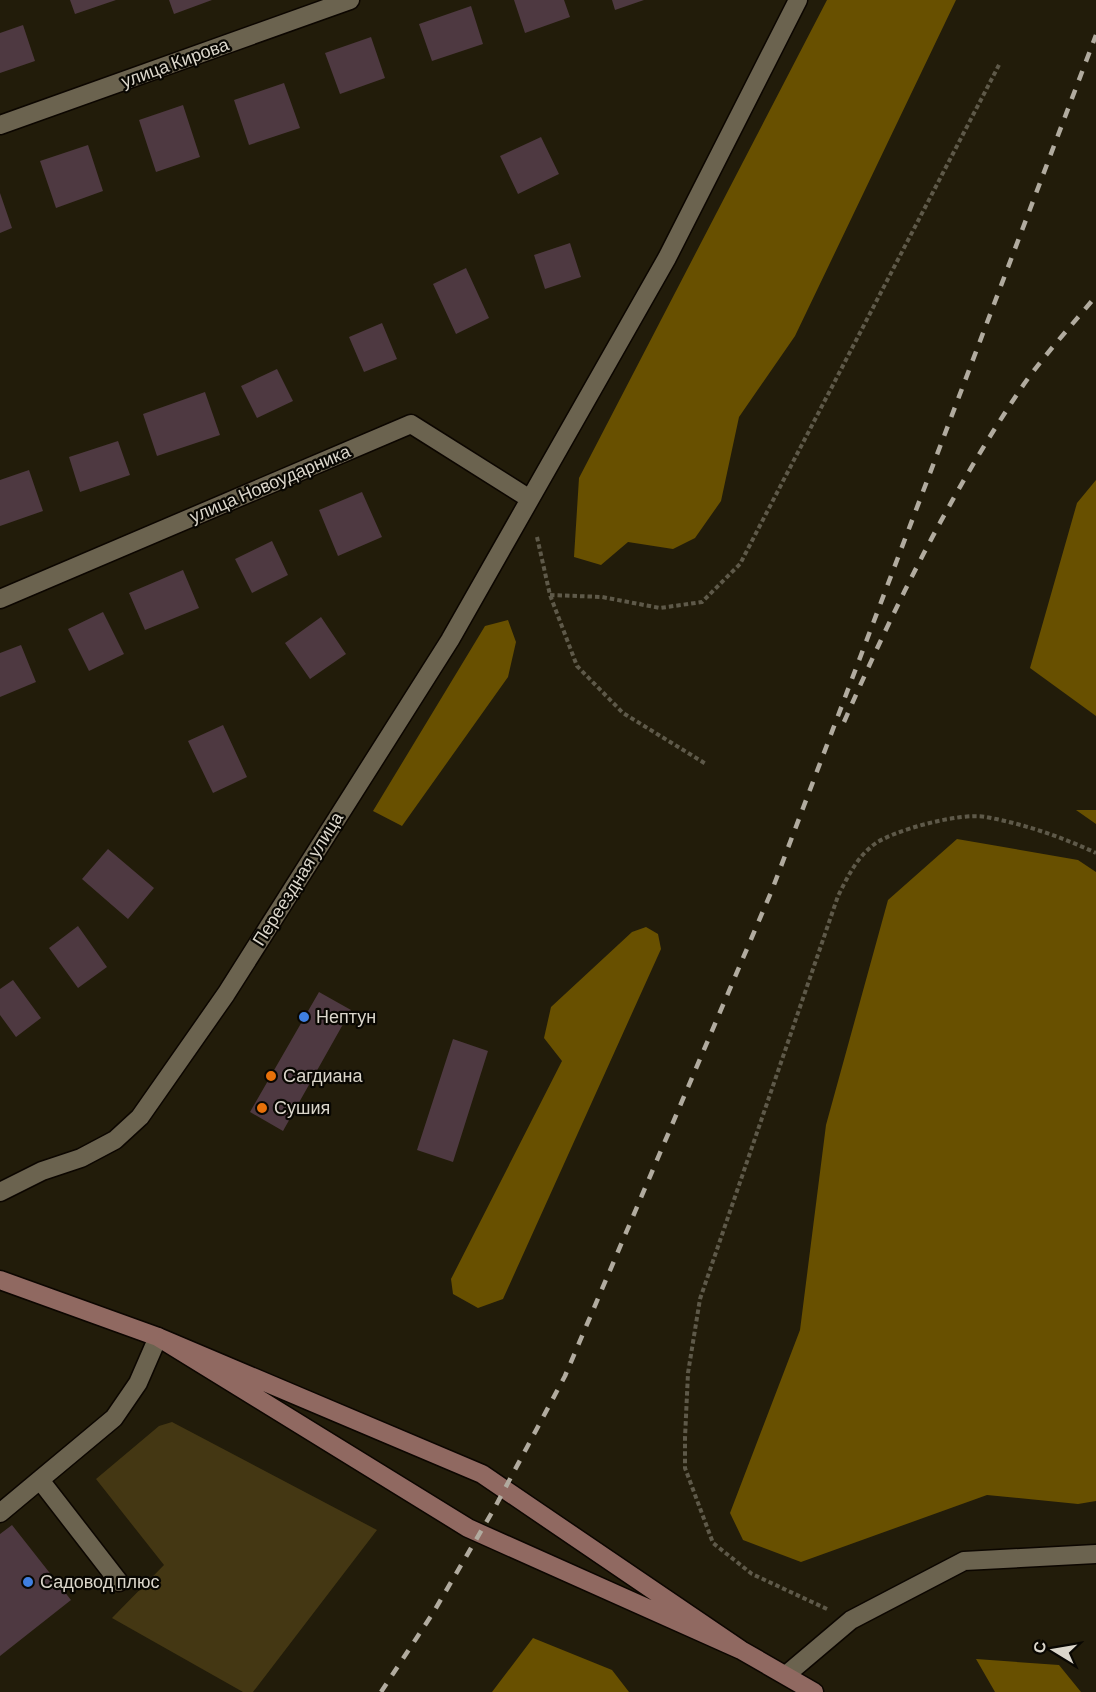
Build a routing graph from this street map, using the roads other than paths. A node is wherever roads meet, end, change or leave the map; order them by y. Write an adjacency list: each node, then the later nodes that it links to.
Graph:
1 (350, 0): 3 (street, улица Кирова)
2 (798, 0): 4 (street, Переездная улица)
3 (0, 125)
4 (530, 500): 5 (street, улица Новоударника); 6 (street, Переездная улица)
5 (0, 598)
6 (0, 1192)
7 (0, 1280): 8 (street)
8 (158, 1337): 9 (street); 13 (street); 13 (street)
9 (39, 1480): 10 (street); 12 (street)
10 (0, 1513)
11 (1096, 1554): 14 (street)
12 (119, 1582)
13 (741, 1650): 14 (street)
14 (786, 1675): 15 (street)
15 (814, 1692)

